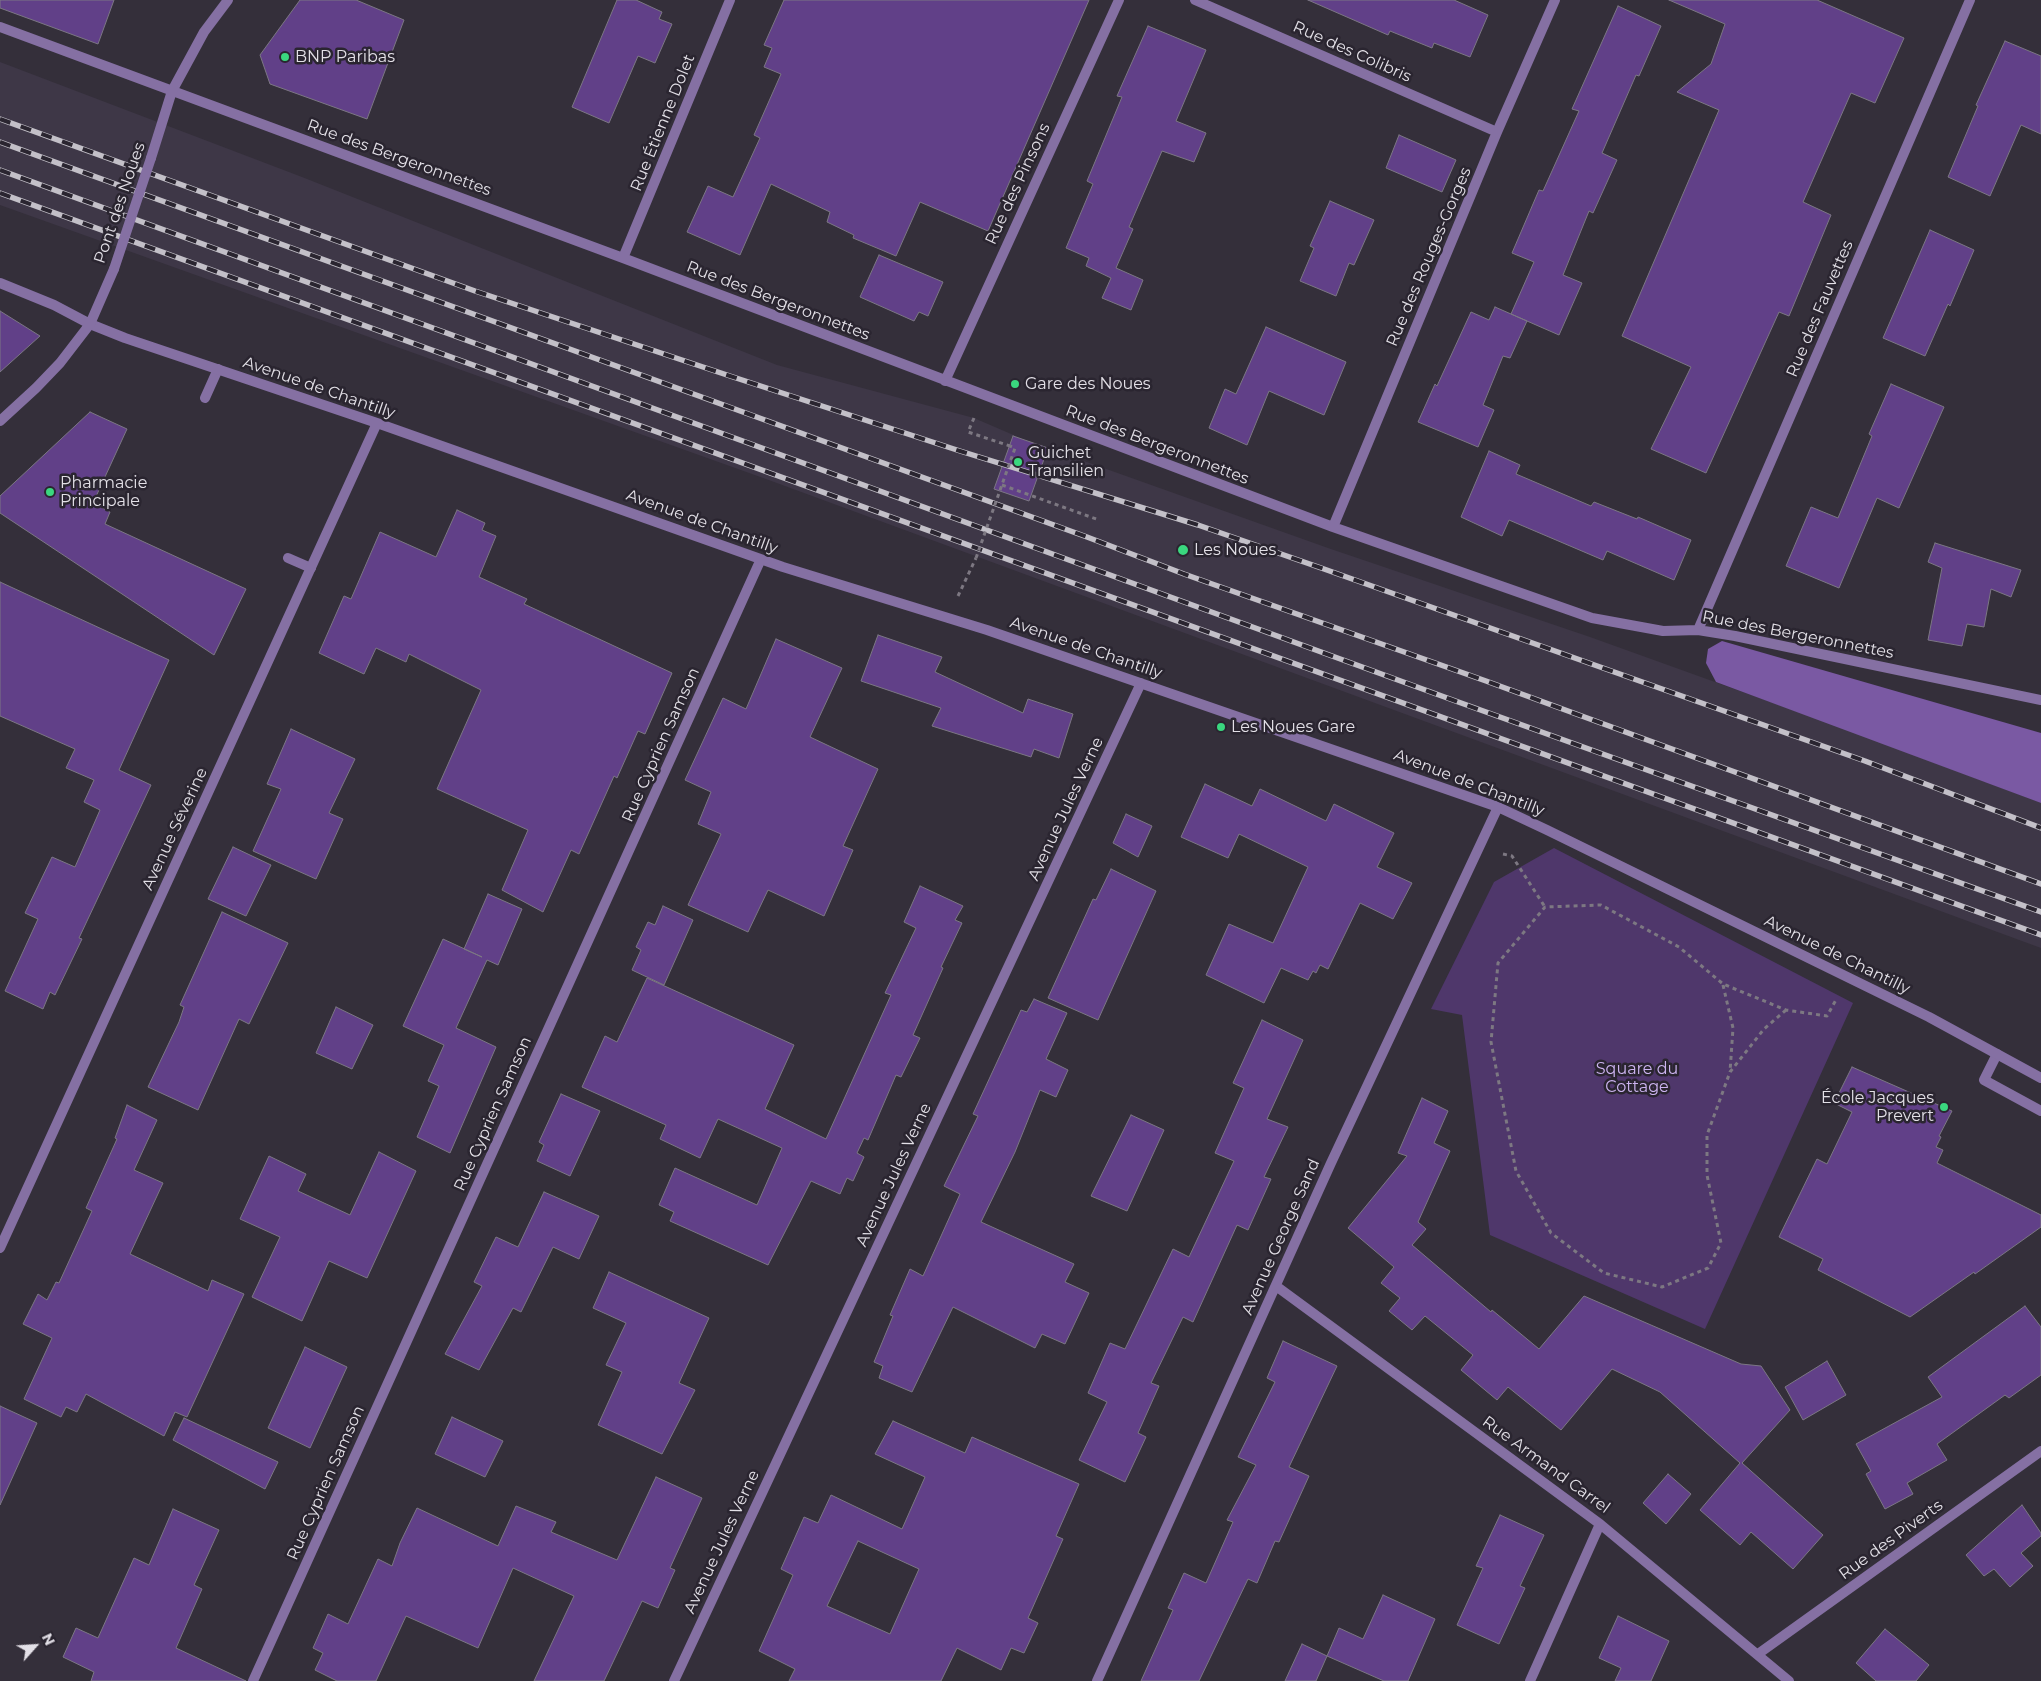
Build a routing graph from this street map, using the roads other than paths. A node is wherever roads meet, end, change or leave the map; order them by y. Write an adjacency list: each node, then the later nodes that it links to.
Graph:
1 (228, 0): 8 (street, Pont des Noues)
2 (730, 0): 10 (street, Rue Étienne Dolet)
3 (1119, 0): 14 (street, Rue des Pinsons)
4 (1195, 0): 9 (street, Rue des Colibris)
5 (1555, 0): 9 (street, Rue des Rouges-Gorges)
6 (1970, 0): 22 (street, Rue des Fauvettes)
7 (0, 27): 8 (street, Rue des Bergeronnettes)
8 (172, 91): 10 (street, Rue des Bergeronnettes); 12 (street, Pont des Noues, bridge)
9 (1497, 132): 18 (street, Rue des Rouges-Gorges)
10 (623, 258): 14 (street, Rue des Bergeronnettes)
11 (0, 283): 12 (street, Avenue de Chantilly)
12 (90, 324): 13 (street, Avenue de Chantilly); 16 (street, Pont des Noues)
13 (218, 370): 15 (street); 17 (street, Avenue de Chantilly)
14 (945, 381): 18 (street, Rue des Bergeronnettes)
15 (205, 398)
16 (0, 421)
17 (377, 423): 20 (street, Avenue de Chantilly); 21 (street, Avenue Séverine)
18 (1334, 527): 22 (street, Rue des Bergeronnettes)
19 (288, 558): 21 (street)
20 (761, 559): 23 (street, Avenue de Chantilly); 34 (street, Rue Cyprien Samson)
21 (311, 568): 29 (street, Avenue Séverine)
22 (1698, 630): 24 (street, Rue des Bergeronnettes)
23 (1142, 683): 25 (street, Avenue de Chantilly); 35 (street, Avenue Jules Verne)
24 (2041, 700)
25 (1498, 808): 26 (street, Avenue de Chantilly); 30 (street, Avenue George Sand)
26 (1997, 1054): 27 (street, Avenue de Chantilly); 28 (street)
27 (2041, 1078)
28 (2041, 1111)
29 (0, 1248)
30 (1276, 1286): 32 (street, Rue Armand Carrel); 36 (street, Avenue George Sand)
31 (2041, 1451): 33 (street, Rue des Piverts)
32 (1600, 1524): 33 (street, Rue Armand Carrel); 37 (street)
33 (1758, 1654): 38 (street, Rue Armand Carrel)
34 (253, 1681)
35 (674, 1681)
36 (1096, 1681)
37 (1530, 1681)
38 (1789, 1681)

